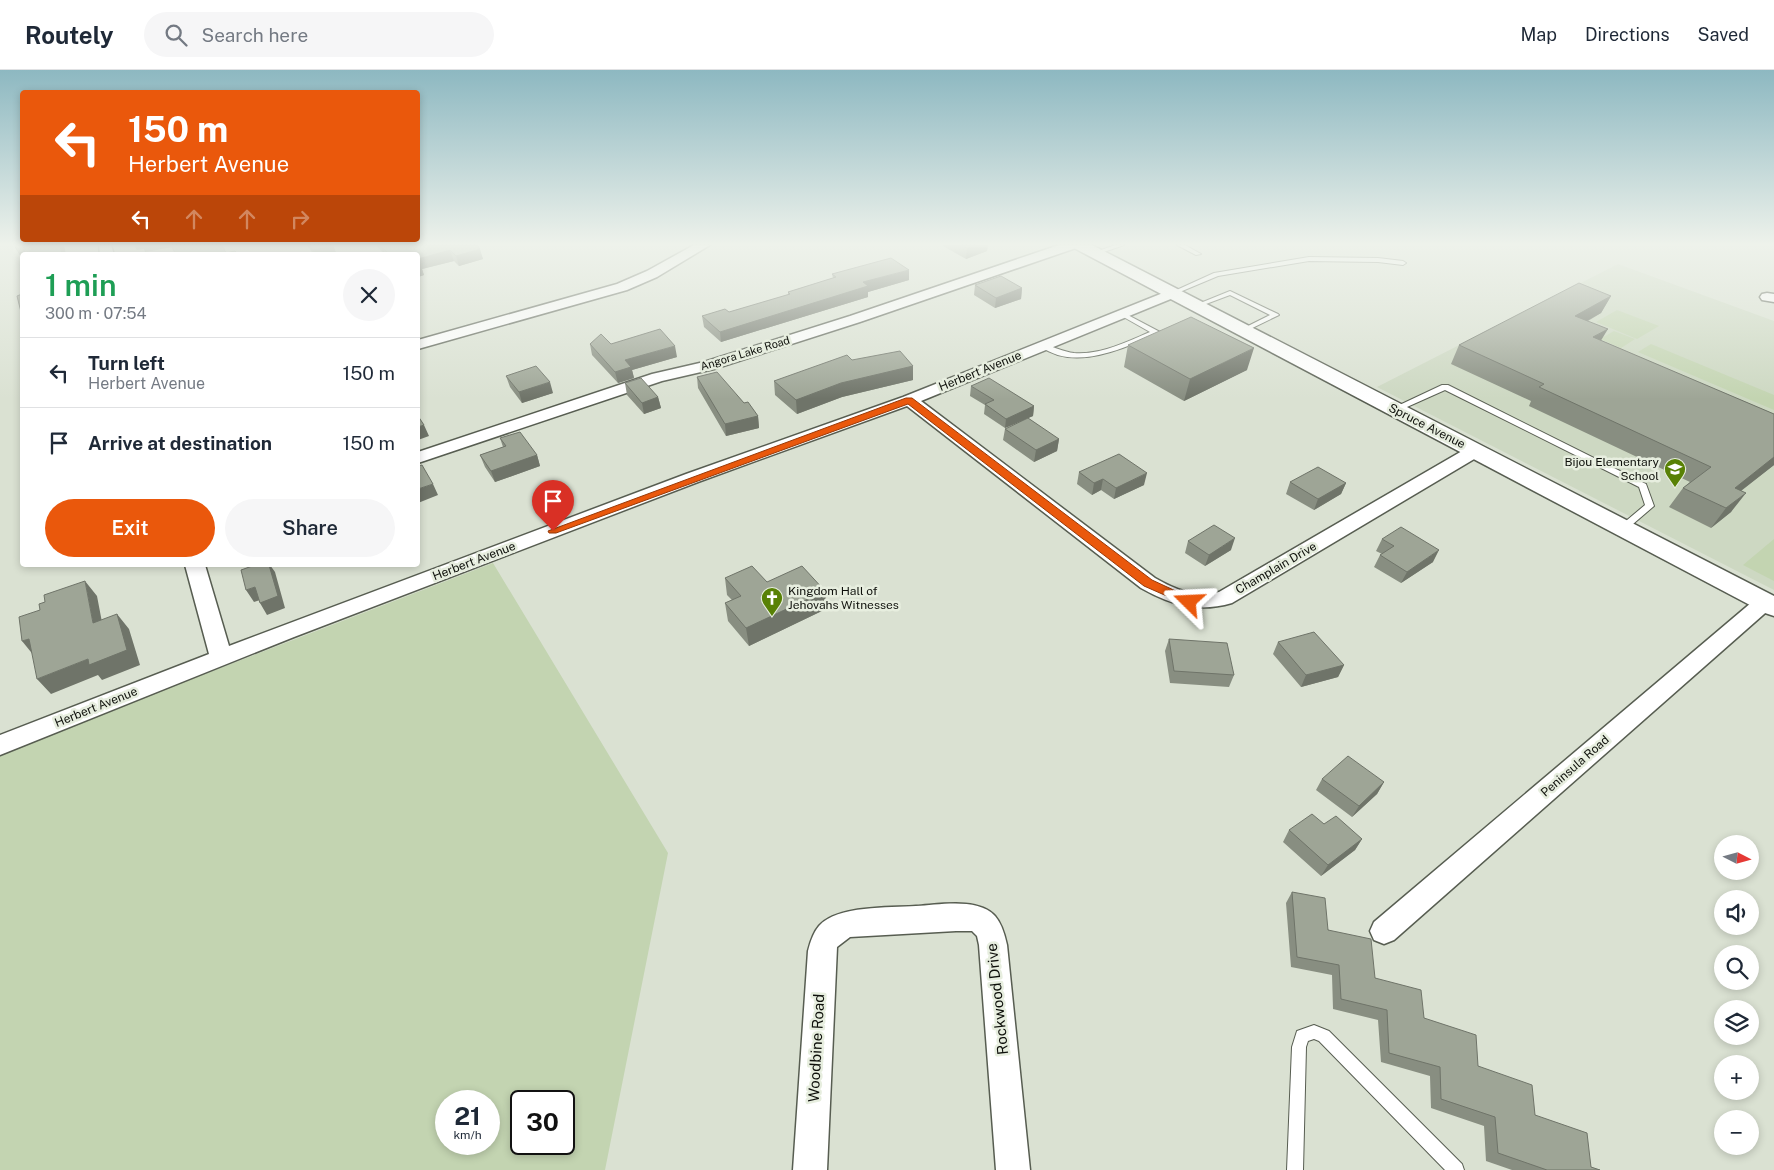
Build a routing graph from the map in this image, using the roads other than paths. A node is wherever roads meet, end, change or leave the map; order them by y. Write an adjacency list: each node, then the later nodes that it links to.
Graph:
1 (589, 296): 10 (street)
2 (921, 296): 15 (street, Angora Lake Road)
3 (1165, 296): 8 (street, Herbert Avenue)
4 (1179, 296): 7 (street, Spruce Avenue)
5 (1221, 296): 7 (lane)
6 (1237, 296): 9 (lane)
7 (1196, 306): 9 (street, Spruce Avenue)
8 (1122, 314): 11 (street, Herbert Avenue); 11 (lane)
9 (1244, 330): 13 (street, Spruce Avenue)
10 (420, 344)
11 (1044, 346): 12 (street, Herbert Avenue)
12 (909, 400): 14 (street, Champlain Drive); 19 (street, Herbert Avenue)
13 (1395, 409): 14 (street, Spruce Avenue); 16 (lane)
14 (1475, 451): 16 (street, Spruce Avenue)
15 (420, 457)
16 (1623, 528): 18 (street, Spruce Avenue)
17 (196, 567): 19 (street)
18 (1770, 604): 22 (street, Peninsula Road)
19 (221, 658): 20 (street, Herbert Avenue)
20 (0, 745)
21 (832, 930): 23 (street, Woodbine Road); 24 (street, Rockwood Drive)
22 (1384, 931)
23 (810, 1170)
24 (1013, 1170)
25 (1295, 1170): 26 (lane)
26 (1456, 1170)

